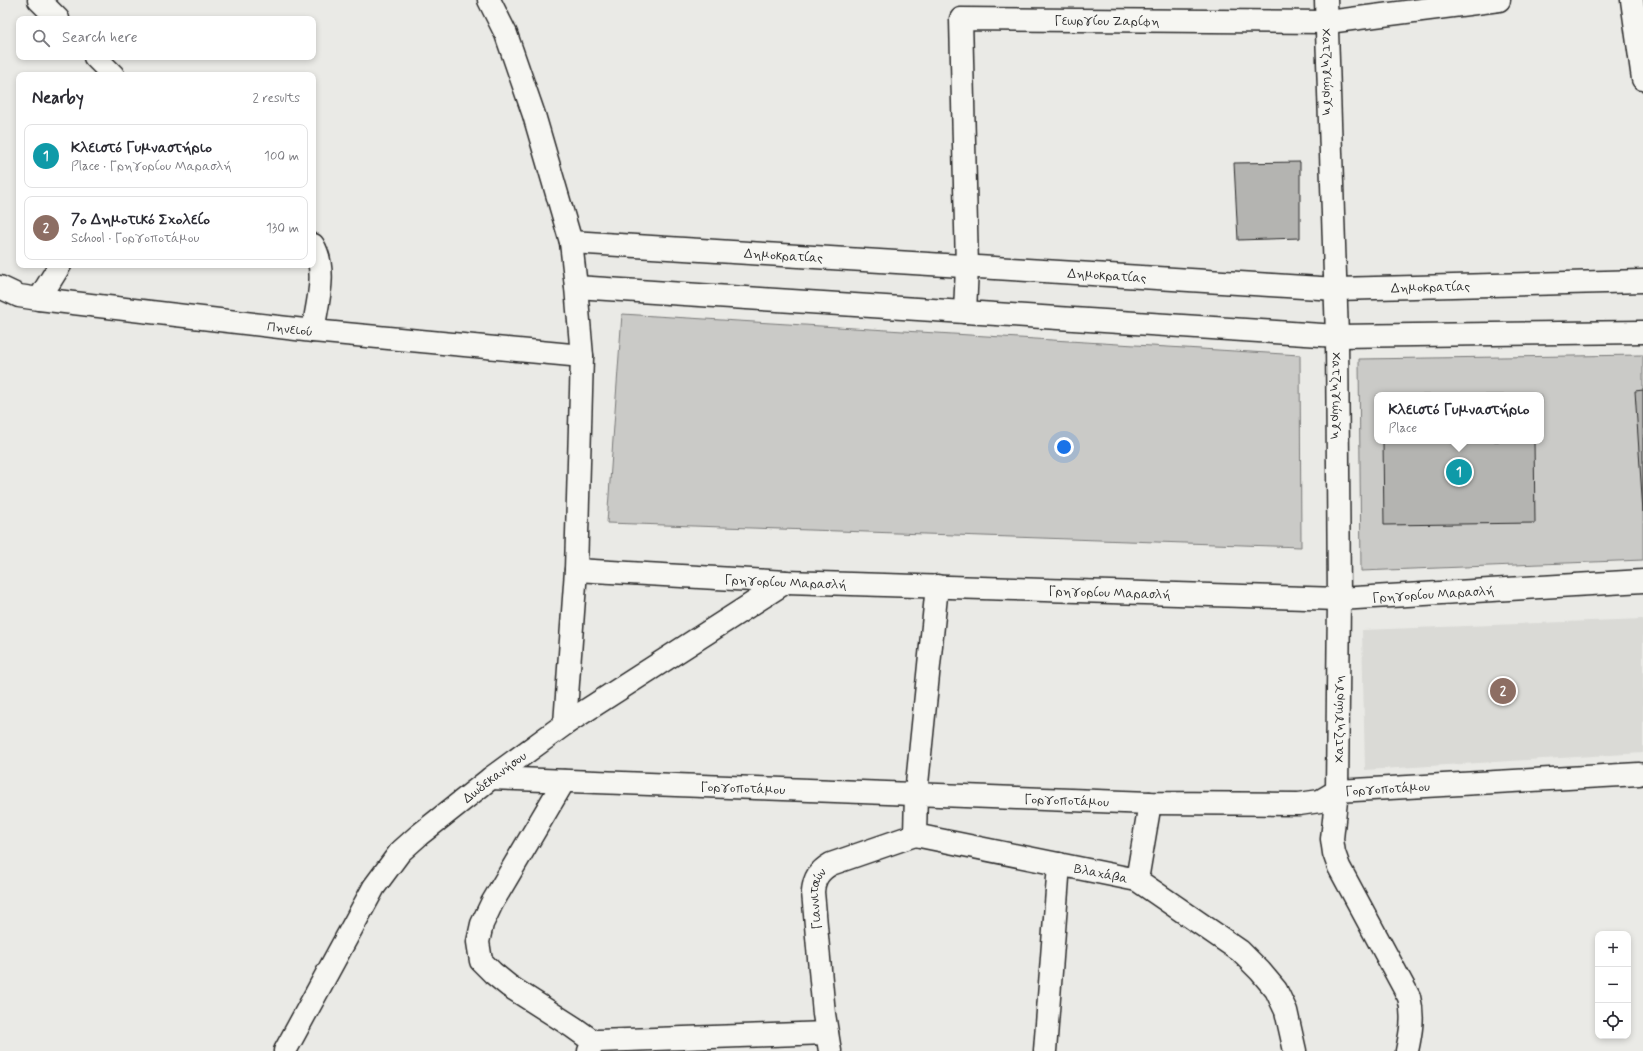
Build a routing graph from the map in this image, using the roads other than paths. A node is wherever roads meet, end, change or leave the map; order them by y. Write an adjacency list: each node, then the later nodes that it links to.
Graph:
1 (39, 0): 6 (street)
2 (489, 0): 11 (street)
3 (1326, 0): 7 (street, Χατζηγιώργη)
4 (1499, 0): 7 (street, Γεωργίου Ζαρίφη)
5 (1632, 0): 10 (street)
6 (55, 16)
7 (1328, 22): 13 (street, Γεωργίου Ζαρίφη); 18 (street, Χατζηγιώργη)
8 (98, 60): 9 (street)
9 (110, 72)
10 (1643, 79)
11 (571, 242): 13 (street, Δημοκρατίας); 17 (street)
12 (316, 252): 21 (street)
13 (967, 266): 18 (street, Δημοκρατίας); 20 (street)
14 (58, 268): 19 (street)
15 (1643, 281): 18 (street, Δημοκρατίας)
16 (0, 287): 19 (street, Πηνειού)
17 (576, 287): 20 (street); 24 (street)
18 (1336, 289): 23 (street, Χατζηγιώργη)
19 (39, 299): 21 (street, Πηνειού)
20 (965, 312): 23 (street)
21 (313, 331): 24 (street, Πηνειού)
22 (1643, 332): 23 (street)
23 (1338, 336): 29 (street, Χατζηγιώργη)
24 (582, 356): 25 (street)
25 (576, 570): 26 (street, Γρηγορίου Μαρασλή); 30 (street)
26 (786, 582): 28 (street, Γρηγορίου Μαρασλή); 30 (street, Δωδεκανήσου)
27 (1643, 582): 29 (street, Γρηγορίου Μαρασλή)
28 (937, 586): 29 (street, Γρηγορίου Μαρασλή); 35 (street)
29 (1339, 599): 34 (street, Χατζηγιώργη)
30 (565, 724): 32 (street, Δωδεκανήσου)
31 (1639, 774): 34 (street, Γοργοποτάμου)
32 (491, 778): 33 (street, Γοργοποτάμου); 42 (street, Δωδεκανήσου)
33 (564, 781): 35 (street, Γοργοποτάμου); 41 (street)
34 (1337, 791): 36 (street, Γοργοποτάμου); 45 (street, Χατζηγιώργη)
35 (916, 794): 36 (street, Γοργοποτάμου); 37 (street)
36 (1150, 803): 39 (street)
37 (915, 835): 38 (street, Βλαχάβα); 40 (street, Γιαννιτσών)
38 (1059, 864): 39 (street, Βλαχάβα); 43 (street)
39 (1137, 880): 44 (street, Βλαχάβα)
40 (828, 1042): 41 (street)
41 (592, 1047)
42 (285, 1051)
43 (1045, 1051)
44 (1295, 1051)
45 (1407, 1051)

